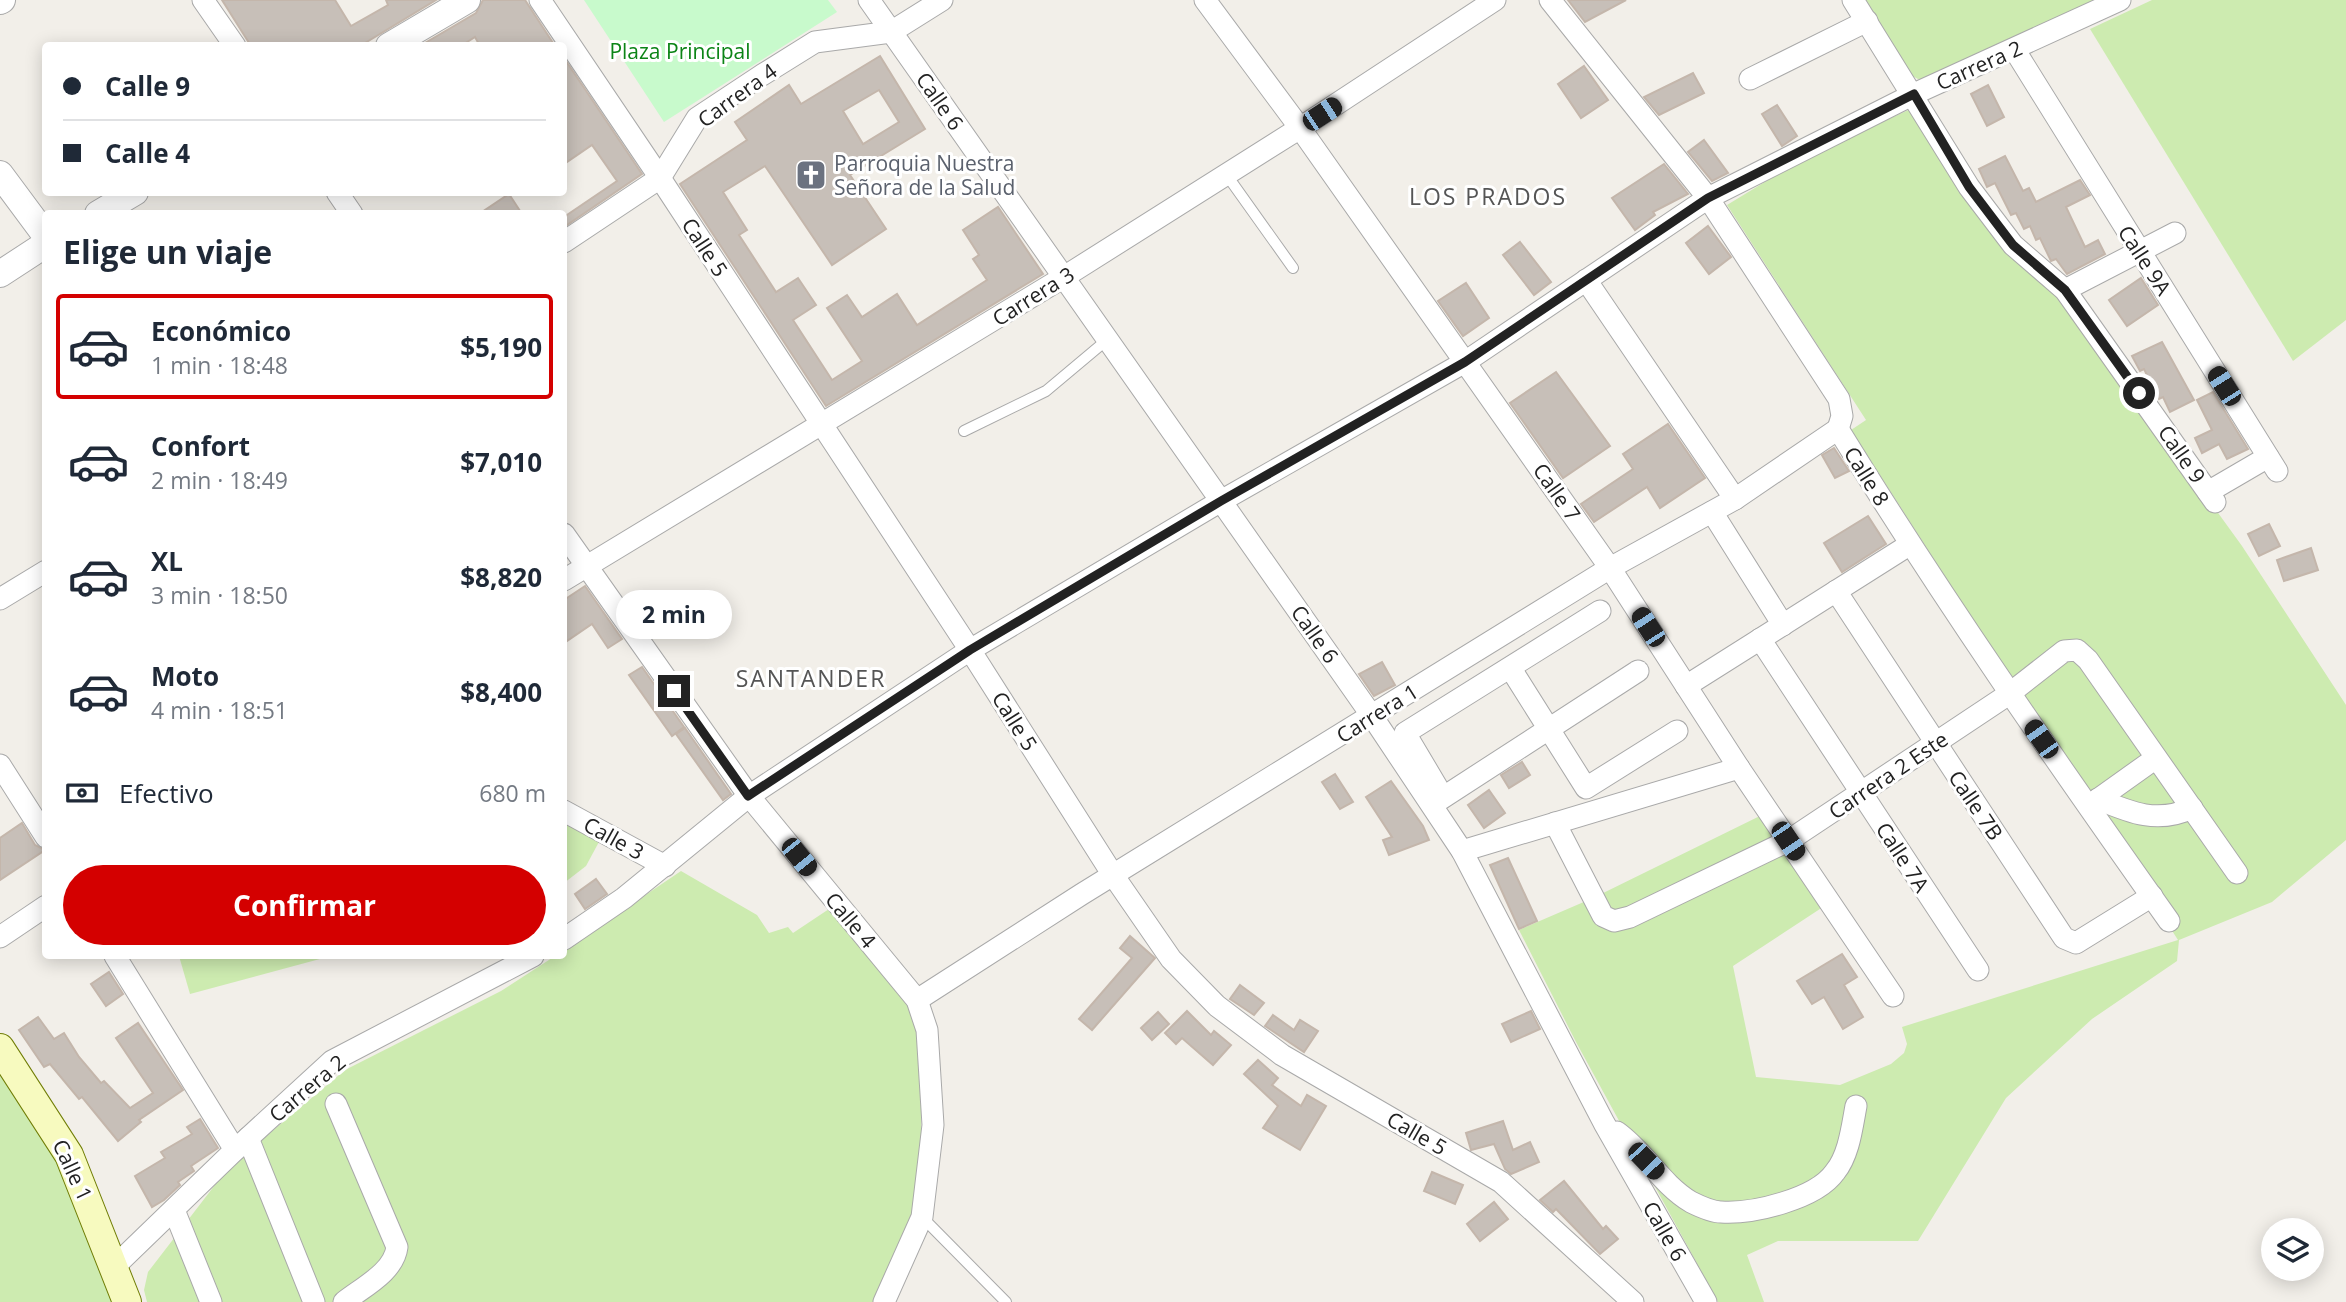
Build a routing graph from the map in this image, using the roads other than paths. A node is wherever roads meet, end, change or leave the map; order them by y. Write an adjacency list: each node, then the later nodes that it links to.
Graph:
1 (203, 0): 13 (street)
2 (467, 0): 14 (street)
3 (540, 0): 21 (street, Calle 5)
4 (869, 0): 12 (street, Calle 6)
5 (942, 0): 12 (street, Carrera 4)
6 (1205, 0): 18 (street, Calle 7)
7 (1495, 0): 18 (street, Carrera 3)
8 (1550, 0): 23 (street, Calle 8)
9 (1853, 0): 11 (street, Calle 9)
10 (2120, 0): 15 (street, Carrera 2)
11 (1867, 21): 16 (street); 17 (street, Calle 9)
12 (891, 32): 21 (street, Carrera 4); 32 (street, Calle 6)
13 (232, 42)
14 (395, 42)
15 (2014, 49): 17 (street, Carrera 2); 29 (street, Calle 9A)
16 (1750, 79)
17 (1914, 94): 23 (street, Carrera 2); 34 (street, Calle 9)
18 (1300, 128): 20 (street, Carrera 3); 36 (street, Calle 7)
19 (0, 174): 25 (street)
20 (1226, 174): 30 (lane); 32 (street, Carrera 3)
21 (660, 178): 27 (street, Carrera 4); 37 (street, Calle 5)
22 (128, 196): 24 (street)
23 (1708, 198): 33 (street, Carrera 2); 38 (street, Calle 8)
24 (105, 210)
25 (42, 231)
26 (2175, 233): 29 (street)
27 (567, 240)
28 (42, 247): 31 (street)
29 (2138, 251): 34 (street); 40 (street, Calle 9A)
30 (1293, 268)
31 (0, 274)
32 (1063, 277): 35 (street, Calle 6); 37 (street, Carrera 3)
33 (1586, 280): 36 (street, Carrera 2); 41 (street)
34 (2065, 290): 40 (street, Calle 9)
35 (1108, 339): 39 (lane); 42 (street, Calle 6)
36 (1465, 362): 42 (street, Carrera 2); 47 (street, Calle 7)
37 (821, 426): 46 (street, Carrera 3); 55 (street, Calle 5)
38 (1838, 429): 41 (street, Carrera 1); 45 (street, Calle 8)
39 (964, 431)
40 (2212, 497)
41 (1735, 499): 43 (street, Carrera 1)
42 (1221, 501): 55 (street, Carrera 2); 60 (street, Calle 6)
43 (1712, 512): 47 (street, Carrera 1); 53 (street)
44 (567, 539): 46 (street, Calle 4)
45 (1909, 545): 50 (street); 59 (street, Calle 8)
46 (584, 566): 49 (street, Carrera 3); 68 (street, Calle 4)
47 (1610, 568): 58 (street, Calle 7); 60 (street, Carrera 1)
48 (42, 573): 51 (street)
49 (567, 578)
50 (1836, 591): 53 (street); 63 (street, Calle 7B)
51 (0, 599)
52 (1600, 611): 56 (street)
53 (1783, 625): 54 (street)
54 (1760, 639): 58 (street); 67 (street, Calle 7A)
55 (970, 650): 68 (street, Carrera 2); 79 (street, Calle 5)
56 (1511, 669): 61 (street); 69 (street)
57 (1638, 671): 61 (street)
58 (1686, 686): 66 (street, Calle 7)
59 (2009, 694): 63 (street, Carrera 2 Este); 64 (street, Carrera 2 Este); 70 (street, Calle 8)
60 (1372, 716): 69 (street, Calle 6); 79 (street, Carrera 1)
61 (1547, 730): 62 (street); 69 (street)
62 (1677, 731)
63 (1935, 744): 67 (street, Carrera 2 Este); 80 (street, Calle 7B)
64 (2156, 758): 70 (street); 71 (street)
65 (0, 765): 74 (street)
66 (1739, 768): 73 (street); 75 (street, Calle 7)
67 (1861, 793): 75 (street, Carrera 2 Este); 87 (street, Calle 7A)
68 (748, 796): 77 (street, Carrera 2); 89 (street, Calle 4)
69 (1437, 801): 76 (street, Calle 6)
70 (2093, 803): 71 (street); 80 (street, Calle 8)
71 (2192, 808): 78 (street)
72 (567, 813): 77 (street, Calle 3)
73 (1555, 823): 75 (street, Carrera 2 Este); 76 (street)
74 (42, 831)
75 (1788, 841): 88 (street, Calle 7)
76 (1462, 851): 93 (street, Calle 6)
77 (665, 866): 84 (street, Carrera 2)
78 (2237, 873)
79 (1113, 875): 89 (street, Carrera 1); 104 (street, Calle 5)
80 (2152, 896): 82 (street, Calle 8)
81 (42, 909): 83 (street)
82 (2169, 922)
83 (0, 937)
84 (567, 937)
85 (117, 959): 94 (street)
86 (527, 959): 94 (street, Carrera 2)
87 (1978, 970)
88 (1893, 996)
89 (917, 1000): 96 (street)
90 (0, 1048): 97 (main road, Calle 1)
91 (336, 1104): 101 (street)
92 (1856, 1106): 93 (street)
93 (1604, 1123): 105 (street, Calle 6)
94 (242, 1144): 95 (street, Carrera 2); 100 (street)
95 (174, 1210): 97 (street, Carrera 2); 99 (street)
96 (922, 1217): 102 (street); 103 (lane)
97 (114, 1267): 98 (main road, Calle 1)
98 (127, 1302)
99 (211, 1302)
100 (314, 1302)
101 (344, 1302)
102 (884, 1302)
103 (1006, 1302)
104 (1633, 1302)
105 (1706, 1302)

